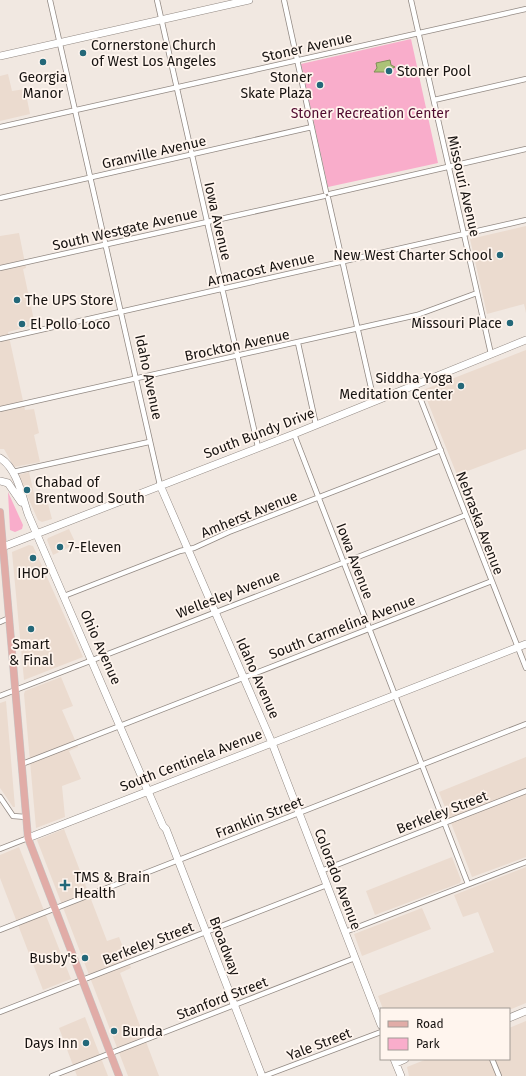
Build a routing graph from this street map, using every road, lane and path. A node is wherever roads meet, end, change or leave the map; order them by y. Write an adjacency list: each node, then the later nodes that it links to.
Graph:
1 (50, 0): 9 (street, Idaho Avenue)
2 (156, 0): 7 (street, Iowa Avenue)
3 (249, 0): 7 (street)
4 (284, 0): 11 (street)
5 (411, 0): 8 (street, Missouri Avenue)
6 (526, 9): 8 (street, Stoner Avenue)
7 (161, 20): 9 (street); 13 (street, Iowa Avenue)
8 (418, 33): 11 (street, Stoner Avenue); 14 (street, Missouri Avenue)
9 (60, 43): 10 (street); 15 (street, Idaho Avenue)
10 (0, 56)
11 (297, 60): 13 (street, Stoner Avenue); 17 (street)
12 (526, 79): 14 (street)
13 (176, 87): 15 (street, Stoner Avenue); 19 (street, Iowa Avenue)
14 (434, 100): 20 (street, Missouri Avenue)
15 (75, 110): 16 (street, Stoner Avenue); 21 (street, Idaho Avenue)
16 (0, 127)
17 (312, 127): 19 (street, Granville Avenue); 22 (street)
18 (526, 149): 20 (street, South Westgate Avenue)
19 (192, 154): 21 (street, Granville Avenue); 25 (street, Iowa Avenue)
20 (448, 167): 22 (street, South Westgate Avenue); 26 (street, Missouri Avenue)
21 (90, 177): 23 (street, Granville Avenue); 27 (street, Idaho Avenue)
22 (327, 195): 25 (street, South Westgate Avenue); 28 (street)
23 (0, 198)
24 (526, 220): 26 (street, Armacost Avenue)
25 (207, 222): 27 (street, South Westgate Avenue); 30 (street, Iowa Avenue)
26 (464, 235): 28 (street, Armacost Avenue); 31 (street, Missouri Avenue)
27 (106, 245): 29 (street, South Westgate Avenue); 32 (street, Idaho Avenue)
28 (343, 262): 30 (street, Armacost Avenue); 33 (street)
29 (0, 268)
30 (222, 289): 32 (street, Armacost Avenue); 38 (street, Iowa Avenue)
31 (476, 293): 33 (street, Brockton Avenue); 37 (street, Missouri Avenue)
32 (121, 312): 34 (street, Armacost Avenue); 39 (street, Idaho Avenue)
33 (358, 329): 36 (street, Brockton Avenue); 41 (street)
34 (0, 339)
35 (526, 340): 37 (street, South Bundy Drive)
36 (298, 343): 38 (street, Brockton Avenue); 43 (street)
37 (491, 354): 40 (street, South Bundy Drive)
38 (237, 356): 39 (street, Brockton Avenue); 46 (street, Iowa Avenue)
39 (135, 379): 42 (street, Brockton Avenue); 45 (street, Idaho Avenue)
40 (415, 385): 41 (street, South Bundy Drive); 47 (street, Nebraska Avenue)
41 (374, 401): 43 (street, South Bundy Drive)
42 (0, 409)
43 (316, 425): 44 (street, South Bundy Drive)
44 (294, 434): 46 (street, South Bundy Drive); 52 (street, Iowa Avenue)
45 (149, 442): 49 (street); 51 (street, Idaho Avenue)
46 (258, 447): 51 (street, South Bundy Drive)
47 (441, 450): 52 (street, Amherst Avenue); 55 (street, Nebraska Avenue)
48 (0, 458): 49 (street, Ohio Avenue)
49 (13, 472): 54 (street, Ohio Avenue)
50 (0, 481): 54 (street, Ohio Avenue)
51 (160, 485): 56 (street, South Bundy Drive); 58 (street, Idaho Avenue)
52 (318, 497): 58 (street, Amherst Avenue); 59 (street, Iowa Avenue)
53 (0, 512): 57 (main road)
54 (28, 514): 56 (street, Ohio Avenue)
55 (466, 515): 59 (street, Wellesley Avenue); 60 (street, Nebraska Avenue)
56 (36, 532): 57 (street, South Bundy Drive); 61 (street, Ohio Avenue)
57 (2, 547): 63 (main road)
58 (188, 549): 61 (street, Amherst Avenue); 62 (street, Idaho Avenue)
59 (342, 562): 62 (street, Wellesley Avenue); 65 (street, Iowa Avenue)
60 (492, 581): 65 (street, South Carmelina Avenue); 67 (street, Nebraska Avenue)
61 (64, 596): 68 (street, Ohio Avenue)
62 (215, 611): 68 (street, Wellesley Avenue); 70 (street, Idaho Avenue)
63 (9, 618): 64 (street); 71 (main road)
64 (0, 622)
65 (369, 629): 70 (street, South Carmelina Avenue); 73 (street, Iowa Avenue)
66 (526, 644): 67 (street, South Centinela Avenue)
67 (518, 647): 69 (street, Nebraska Avenue); 73 (street, South Centinela Avenue)
68 (92, 659): 71 (street, Wellesley Avenue); 75 (street, Ohio Avenue)
69 (526, 668)
70 (243, 677): 75 (street, South Carmelina Avenue); 76 (street, Idaho Avenue)
71 (15, 690): 72 (street, Wellesley Avenue); 77 (main road)
72 (0, 696)
73 (395, 696): 76 (street, South Centinela Avenue); 78 (street, Iowa Avenue)
74 (526, 724): 78 (street, Franklin Street)
75 (121, 725): 77 (street, South Carmelina Avenue); 79 (street, Ohio Avenue)
76 (272, 743): 79 (street, South Centinela Avenue); 82 (street, Colorado Avenue)
77 (22, 764): 83 (main road)
78 (422, 766): 82 (street, Franklin Street); 84 (street, Iowa Avenue)
79 (149, 790): 85 (street, South Centinela Avenue); 87 (street, Broadway)
80 (526, 791): 84 (street, Berkeley Street)
81 (0, 797): 83 (street)
82 (298, 814): 87 (street, Franklin Street); 89 (street, Colorado Avenue)
83 (26, 817): 85 (main road)
84 (445, 823): 89 (street, Berkeley Street); 90 (street, Iowa Avenue)
85 (28, 838): 86 (street, South Centinela Avenue); 92 (main road)
86 (0, 849)
87 (176, 861): 92 (street, Franklin Street); 95 (street, Broadway)
88 (526, 862): 90 (street)
89 (321, 872): 91 (street, Colorado Avenue)
90 (468, 884): 94 (street)
91 (327, 885): 94 (street, Colorado Avenue); 95 (street, Berkeley Street)
92 (54, 909): 93 (street, Franklin Street); 97 (main road)
93 (0, 930)
94 (345, 932): 96 (street, Colorado Avenue)
95 (204, 933): 97 (street, Berkeley Street); 98 (street, Broadway)
96 (355, 958): 98 (street, Stanford Street); 102 (street, Colorado Avenue)
97 (82, 980): 100 (street, Berkeley Street); 104 (main road)
98 (232, 1006): 104 (street, Stanford Street); 109 (street, Broadway); 110 (street, Broadway)
99 (526, 1011): 101 (street)
100 (0, 1012)
101 (510, 1018)
102 (380, 1022)
103 (380, 1032): 110 (street, Yale Street)
104 (110, 1053): 107 (street, Stanford Street); 108 (main road)
105 (492, 1060): 112 (street)
106 (395, 1061): 111 (street)
107 (52, 1076)
108 (119, 1076)
109 (258, 1076)
110 (263, 1076)
111 (401, 1076)
112 (499, 1076)

